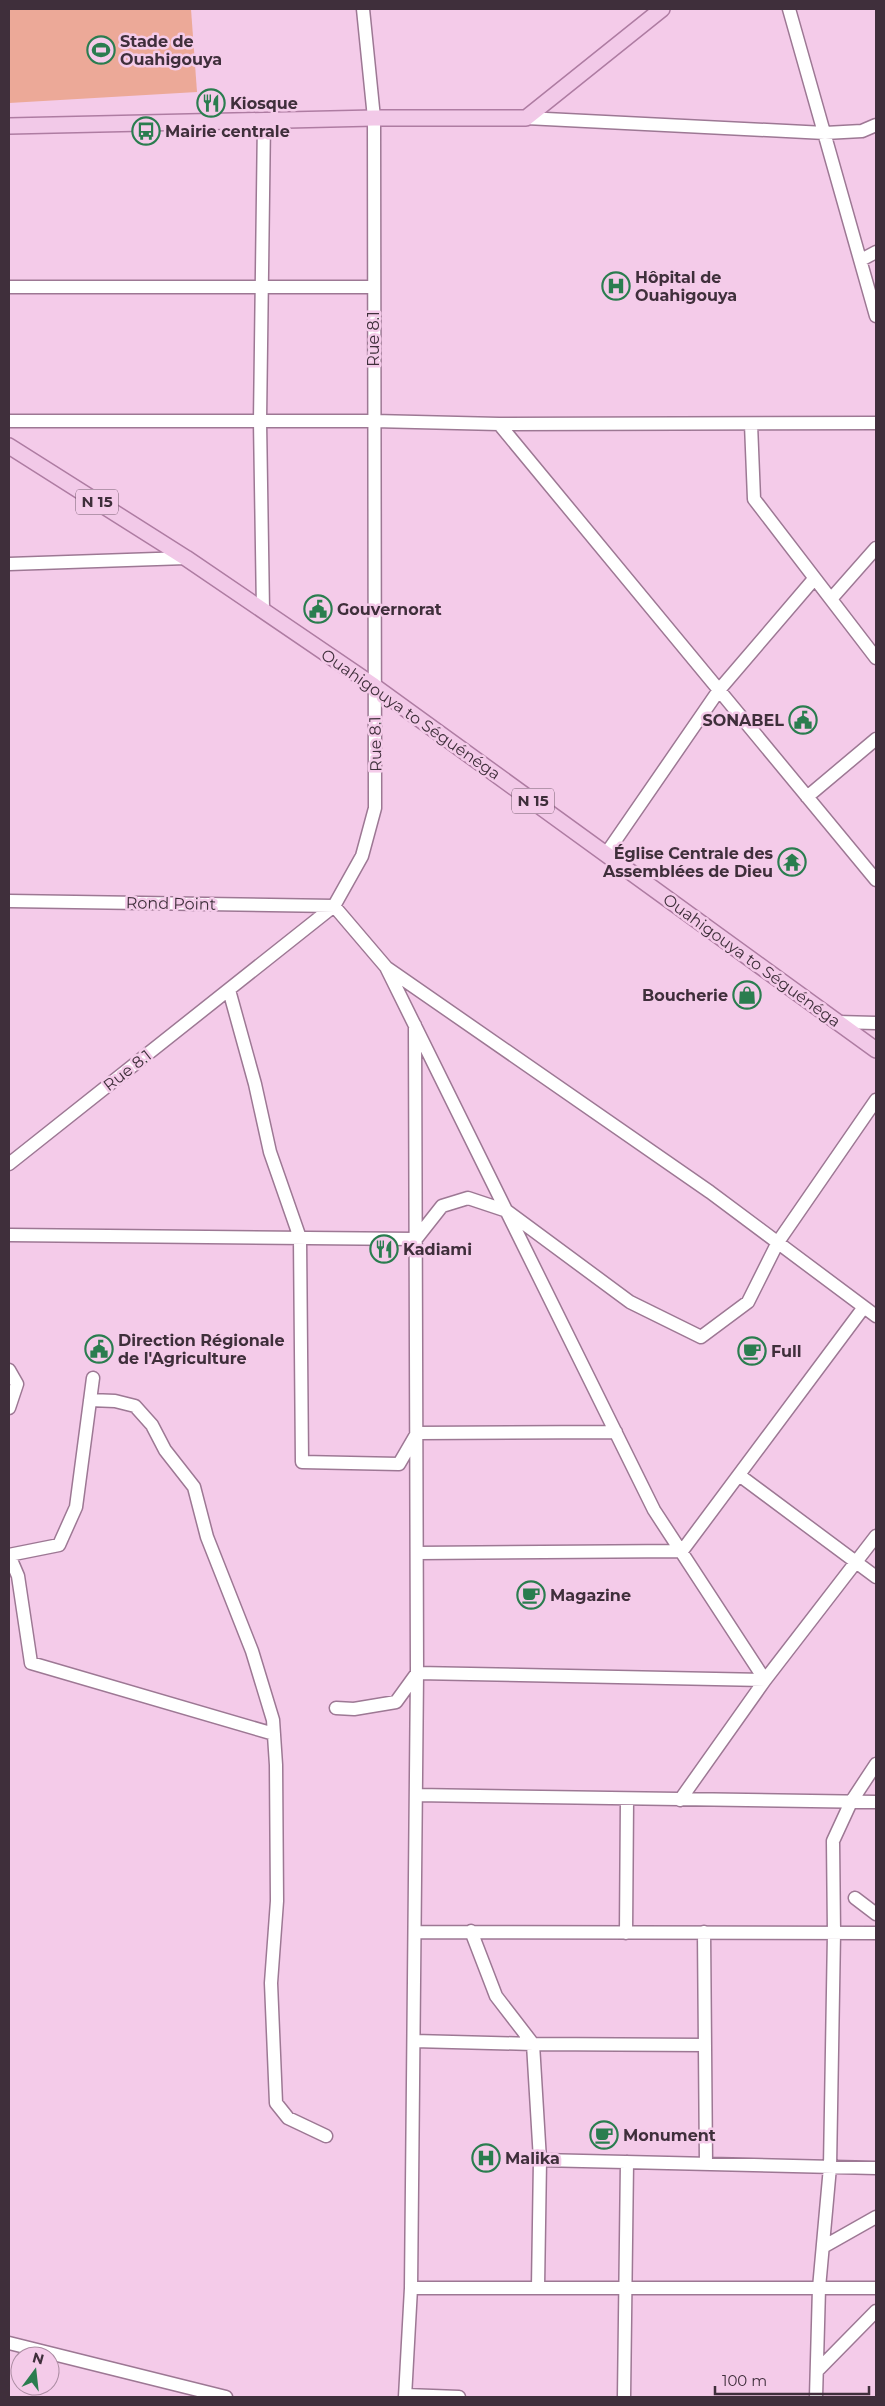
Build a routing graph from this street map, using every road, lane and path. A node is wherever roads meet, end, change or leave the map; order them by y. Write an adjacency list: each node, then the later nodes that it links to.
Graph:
1 (363, 9): 4 (street, Rue 8.1)
2 (662, 9): 5 (main road)
3 (789, 9): 9 (street)
4 (374, 118): 5 (main road); 6 (main road); 12 (street, Rue 8.1)
5 (526, 118): 9 (street)
6 (264, 120): 8 (main road); 14 (street)
7 (876, 124): 9 (street)
8 (9, 126)
9 (825, 133): 11 (street)
10 (876, 252): 11 (street)
11 (861, 260): 15 (street)
12 (373, 286): 14 (street); 18 (street, Rue 8.1)
13 (9, 287): 14 (street)
14 (261, 287): 17 (street)
15 (876, 316)
16 (9, 421): 17 (street)
17 (260, 421): 18 (street); 28 (street)
18 (374, 421): 20 (street); 30 (street, Rue 8.1)
19 (876, 423): 21 (street)
20 (498, 424): 21 (street); 31 (street)
21 (751, 424): 26 (street)
22 (9, 446): 24 (main road, Ouahigouya to Séguénéga / N 15)
23 (876, 548): 27 (street)
24 (186, 558): 25 (street); 28 (main road, Ouahigouya to Séguénéga / N 15)
25 (9, 564)
26 (814, 578): 27 (street); 31 (street)
27 (831, 599): 29 (street)
28 (263, 610): 30 (main road, Ouahigouya to Séguénéga / N 15)
29 (876, 658)
30 (374, 686): 34 (main road, Ouahigouya to Séguénéga / N 15); 37 (street, Rue 8.1)
31 (719, 690): 33 (street); 34 (street)
32 (876, 739): 33 (street)
33 (807, 797): 35 (street)
34 (606, 854): 40 (main road, Ouahigouya to Séguénéga / N 15)
35 (876, 880)
36 (9, 901): 37 (street, Rond Point)
37 (334, 906): 38 (street); 39 (street, Rue 8.1)
38 (386, 967): 42 (street); 50 (street)
39 (229, 990): 45 (street, Rue 8.1); 48 (street)
40 (837, 1022): 41 (street); 43 (main road, Ouahigouya to Séguénéga / N 15)
41 (876, 1023)
42 (415, 1025): 46 (street); 49 (street)
43 (876, 1050)
44 (876, 1100): 50 (street)
45 (9, 1164)
46 (507, 1211): 49 (street); 50 (street); 58 (street)
47 (9, 1235): 48 (street)
48 (300, 1238): 49 (street); 57 (street)
49 (416, 1239): 57 (street)
50 (778, 1242): 51 (street)
51 (864, 1307): 52 (street); 59 (street)
52 (876, 1316)
53 (9, 1370): 56 (street)
54 (93, 1378): 55 (street)
55 (90, 1400): 63 (street); 69 (street)
56 (9, 1408)
57 (417, 1432): 58 (street); 62 (street)
58 (616, 1432): 61 (street)
59 (739, 1474): 61 (street); 64 (street)
60 (876, 1536): 64 (street)
61 (682, 1551): 62 (street); 67 (street)
62 (418, 1553): 66 (street)
63 (9, 1555): 69 (street)
64 (857, 1563): 65 (street); 67 (street)
65 (876, 1577)
66 (418, 1673): 67 (street); 68 (street); 71 (street)
67 (765, 1680): 73 (street)
68 (336, 1708)
69 (274, 1734): 87 (street)
70 (876, 1764): 74 (street)
71 (416, 1795): 72 (street); 79 (street)
72 (627, 1799): 73 (street); 80 (street)
73 (680, 1800): 74 (street)
74 (851, 1802): 75 (street); 82 (street)
75 (876, 1802)
76 (855, 1898): 77 (street)
77 (876, 1914)
78 (471, 1931): 79 (street); 80 (street); 85 (street)
79 (416, 1932): 84 (street)
80 (626, 1932): 81 (street)
81 (704, 1932): 82 (street); 86 (street)
82 (834, 1933): 83 (street); 91 (street)
83 (876, 1933)
84 (414, 2041): 85 (street); 96 (street)
85 (533, 2044): 86 (street); 88 (street)
86 (705, 2045): 90 (street)
87 (326, 2136)
88 (540, 2160): 89 (street); 95 (street)
89 (627, 2162): 90 (street); 97 (street)
90 (706, 2164): 91 (street)
91 (830, 2167): 92 (street); 94 (street)
92 (876, 2168)
93 (876, 2217): 94 (street)
94 (823, 2247): 98 (street)
95 (538, 2287): 96 (street); 97 (street)
96 (411, 2288): 103 (street)
97 (625, 2288): 98 (street); 106 (street)
98 (819, 2288): 99 (street); 102 (street)
99 (876, 2288)
100 (876, 2311): 102 (street)
101 (9, 2343): 104 (street)
102 (817, 2371): 107 (street)
103 (406, 2396): 105 (street)
104 (226, 2397)
105 (459, 2397)
106 (624, 2397)
107 (816, 2397)

